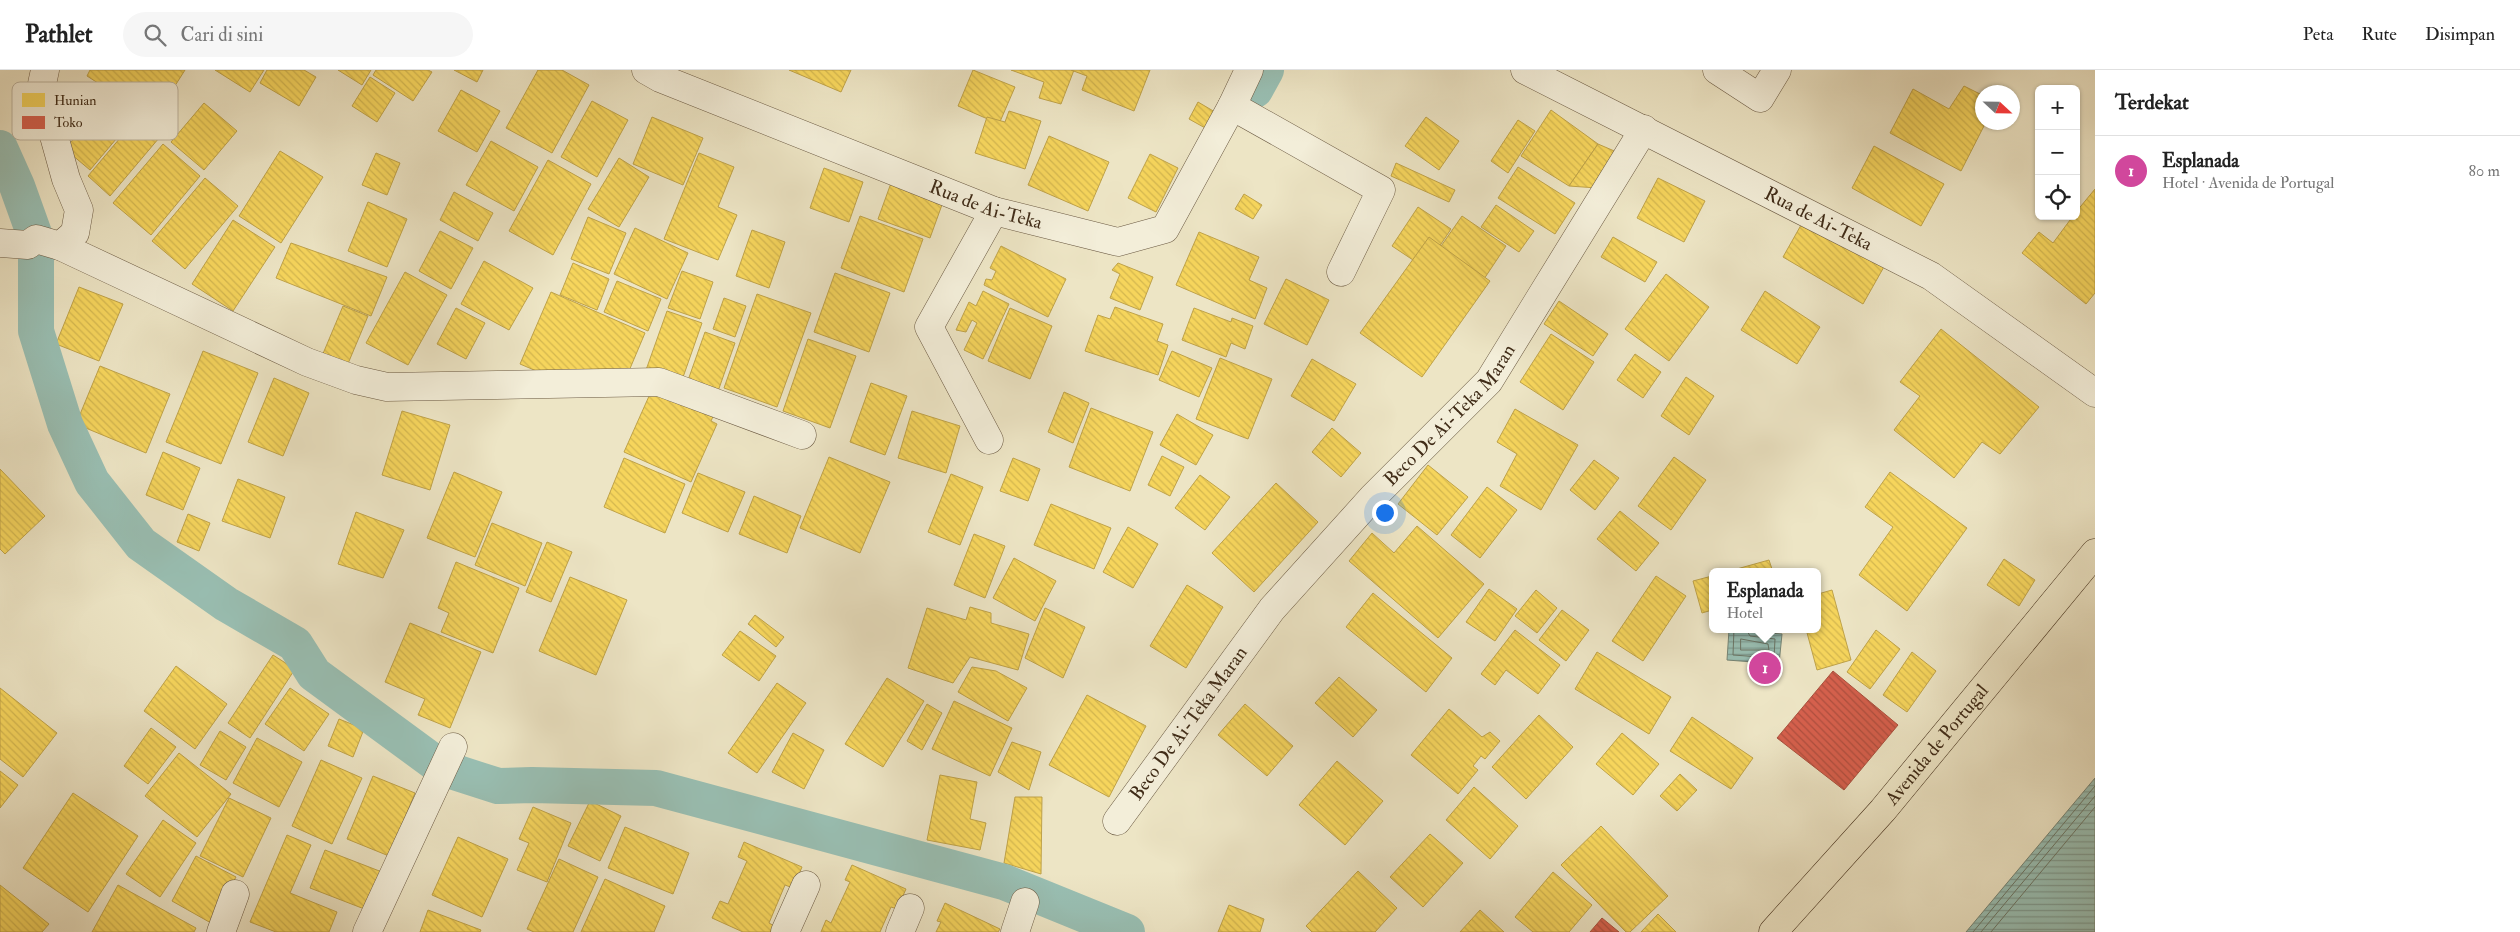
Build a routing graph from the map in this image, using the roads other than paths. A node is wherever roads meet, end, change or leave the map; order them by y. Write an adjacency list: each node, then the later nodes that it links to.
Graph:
1 (646, 70): 9 (street, Rua de Ai-Teka)
2 (1249, 70): 6 (street, Rua de Ai-Teka)
3 (1525, 70): 7 (street, Rua de Ai-Teka)
4 (1717, 70): 5 (street)
5 (1777, 70)
6 (1232, 106): 9 (street, Rua de Ai-Teka); 12 (street)
7 (1644, 129): 13 (street, Rua de Ai-Teka); 18 (street, Beco De Ai-Teka Maran)
8 (55, 140): 11 (street)
9 (994, 211): 15 (street)
10 (10, 244): 11 (street)
11 (60, 246): 14 (street)
12 (1341, 272)
13 (2095, 393)
14 (802, 435)
15 (989, 440)
16 (2095, 553): 26 (main road, Avenida de Portugal)
17 (453, 747): 23 (street)
18 (1117, 821)
19 (806, 885): 24 (street)
20 (235, 894): 22 (street)
21 (1025, 902): 25 (street)
22 (221, 932)
23 (367, 932)
24 (785, 932)
25 (1015, 932)
26 (1773, 932)

